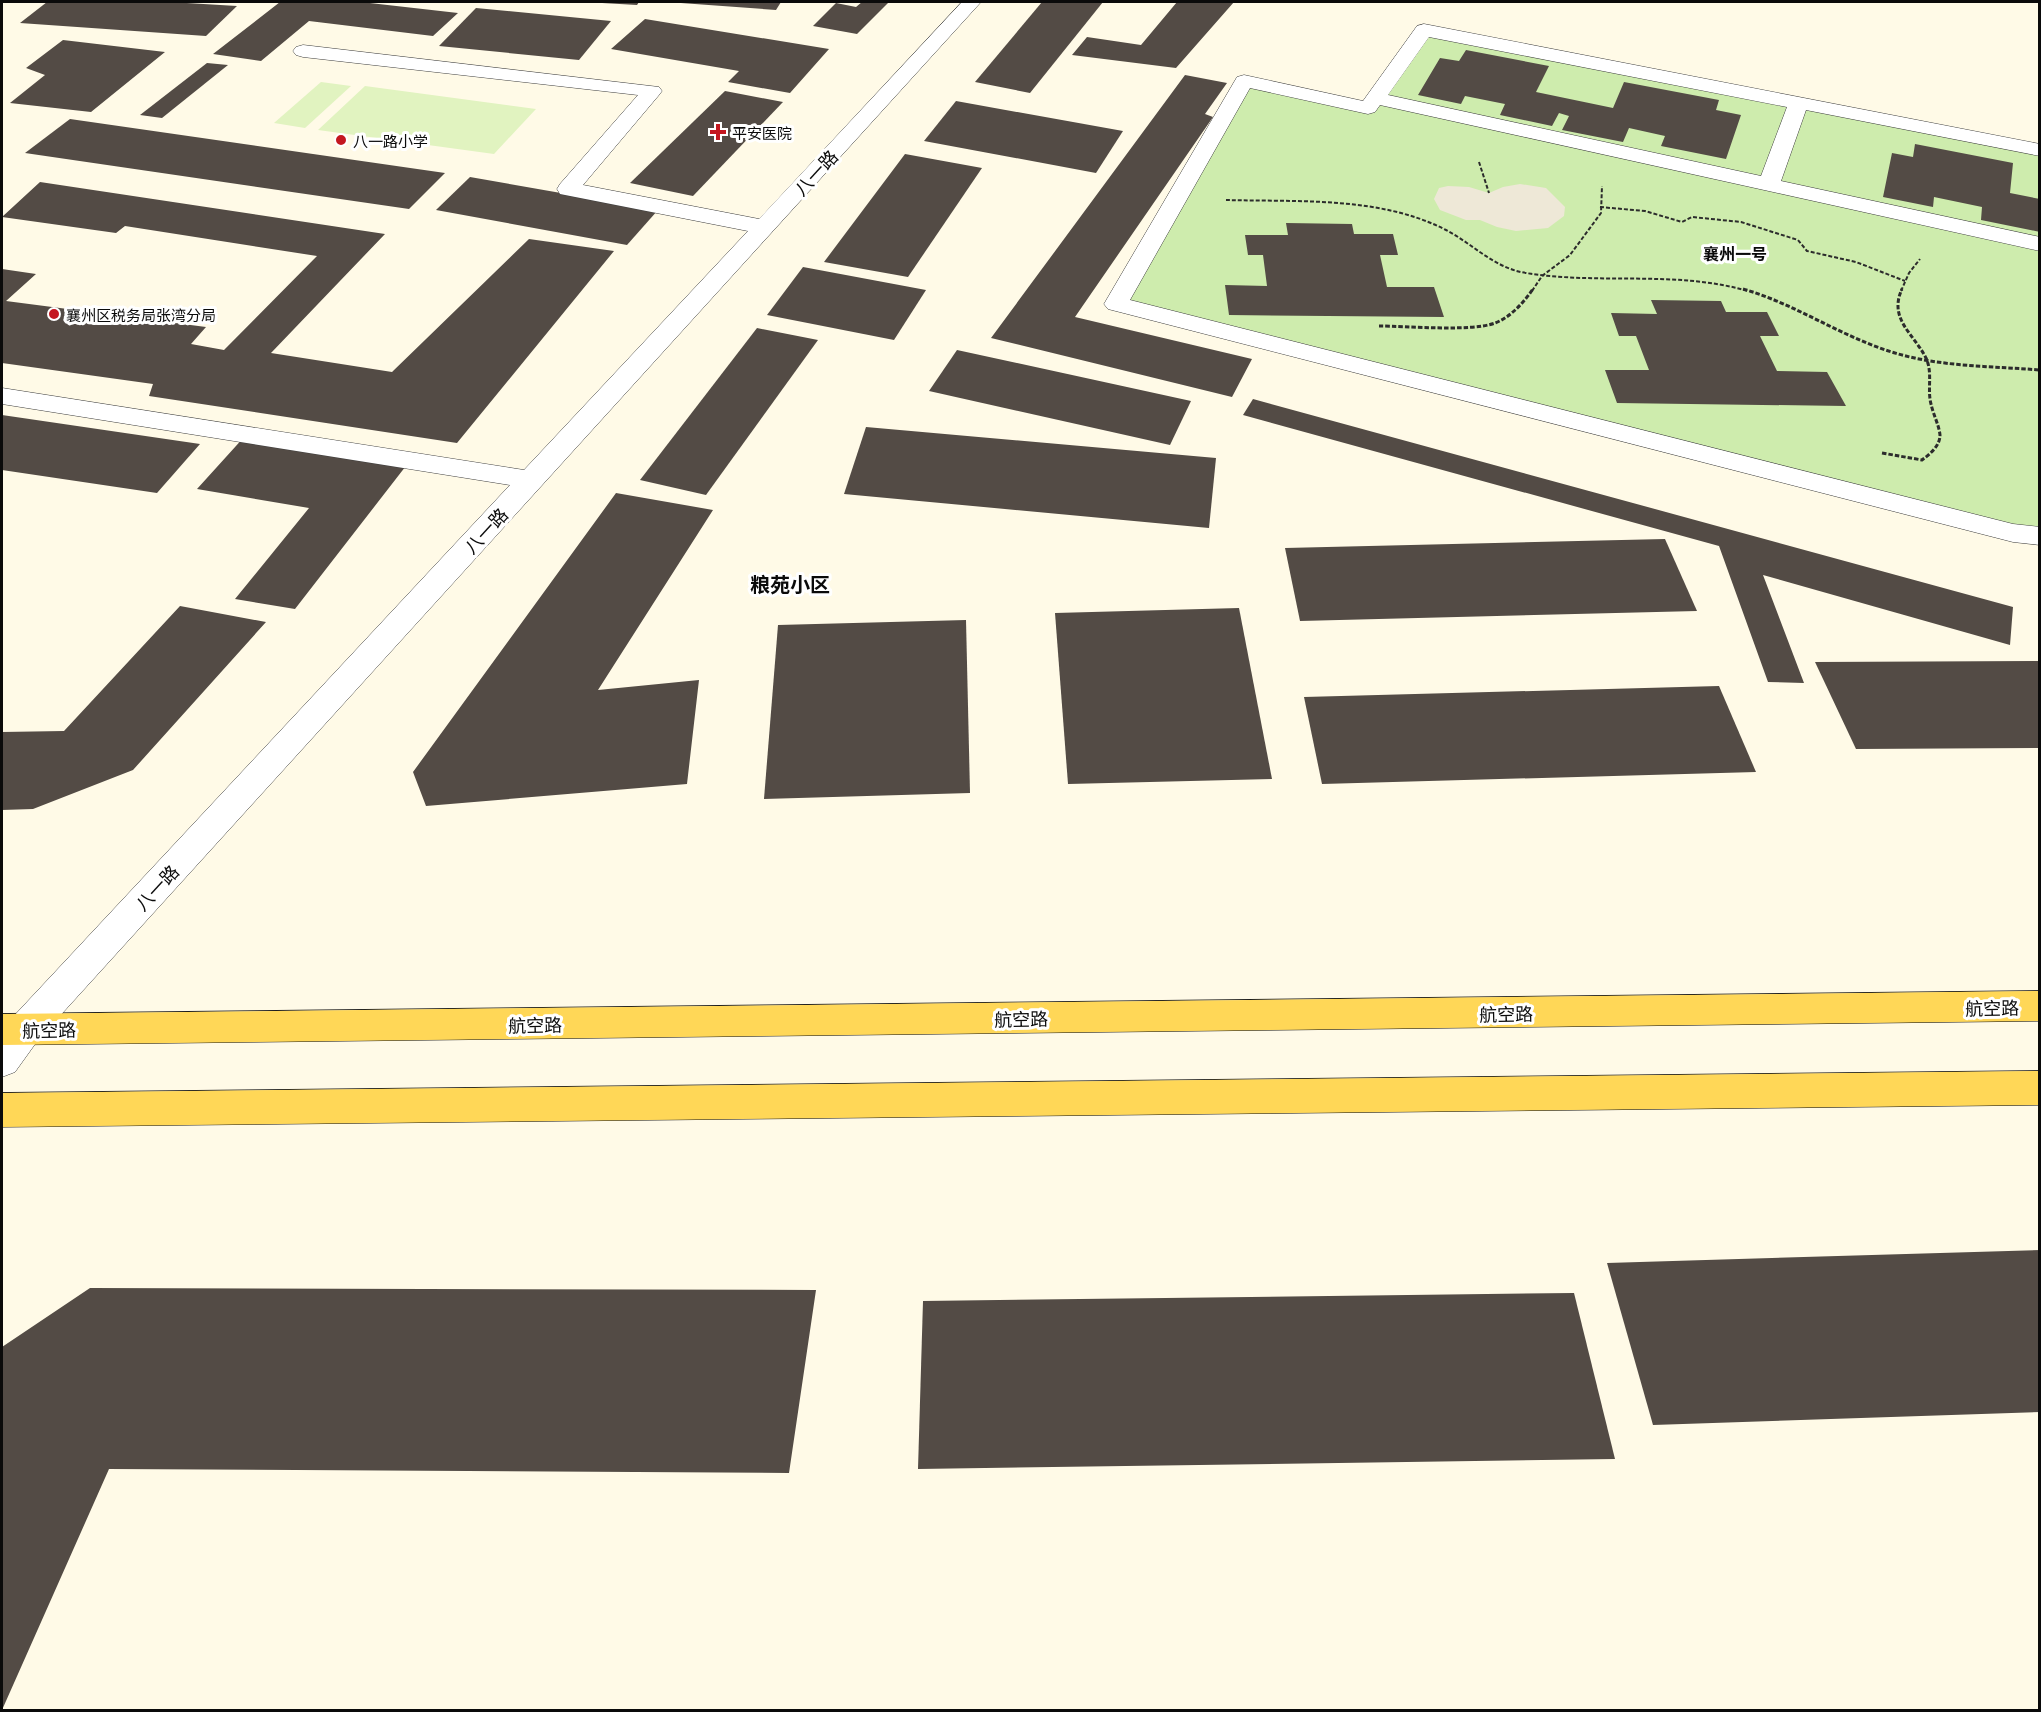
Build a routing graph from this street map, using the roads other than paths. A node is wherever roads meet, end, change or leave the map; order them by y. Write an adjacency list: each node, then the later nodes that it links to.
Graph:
1 (972, 2): 7 (street, 八一路)
2 (303, 51): 7 (street)
3 (1375, 98): 4 (street); 6 (street); 11 (street)
4 (1798, 103): 5 (street); 6 (street)
5 (2040, 150)
6 (1769, 185): 8 (street)
7 (764, 227): 10 (street, 八一路)
8 (2040, 244)
9 (2, 396): 10 (street)
10 (531, 480): 13 (street, 八一路)
11 (2040, 536)
12 (2040, 1006): 13 (main road, 航空路)
13 (13, 1030): 14 (street, 八一路)
14 (2, 1060)
15 (2040, 1088): 16 (main road)
16 (2, 1110)

